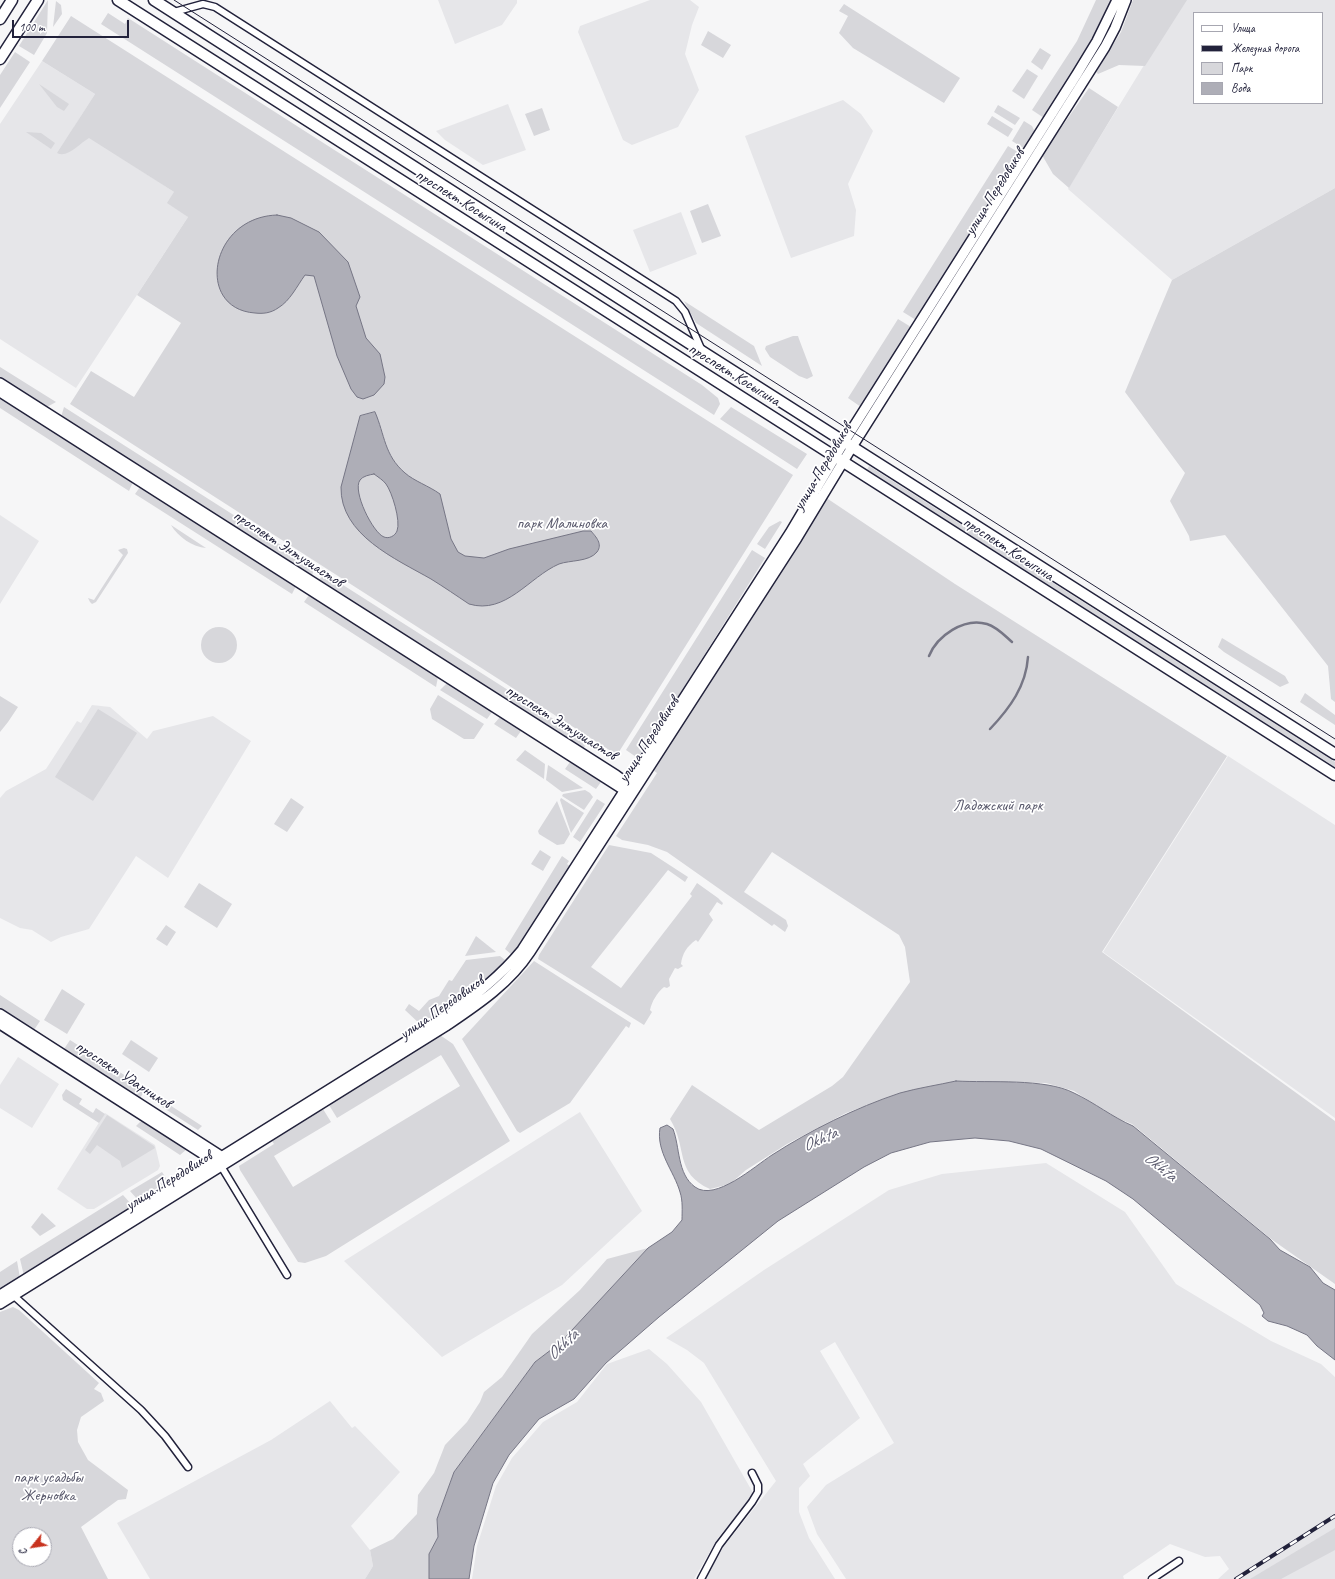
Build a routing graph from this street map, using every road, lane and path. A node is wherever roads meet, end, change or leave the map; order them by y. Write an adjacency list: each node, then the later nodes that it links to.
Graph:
1 (12, 0): 8 (main road)
2 (38, 0): 9 (main road)
3 (118, 0): 14 (main road, проспект Косыгина)
4 (154, 0): 7 (main road, проспект Косыгина)
5 (1117, 0): 13 (street, улица Передовиков)
6 (1126, 0): 13 (street, улица Передовиков)
7 (174, 12): 10 (main road, проспект Косыгина); 10 (street)
8 (0, 19)
9 (0, 59)
10 (703, 352): 13 (main road, проспект Косыгина)
11 (0, 383): 17 (street, проспект Энтузиастов)
12 (0, 392): 17 (street, проспект Энтузиастов)
13 (848, 445): 14 (street, улица Передовиков); 15 (main road, проспект Косыгина)
14 (840, 460): 16 (main road, проспект Косыгина); 17 (street, улица Передовиков)
15 (1335, 754)
16 (1335, 775)
17 (628, 788): 20 (street, улица Передовиков)
18 (0, 1014): 20 (street, проспект Ударников)
19 (0, 1024): 20 (street, проспект Ударников)
20 (219, 1161): 21 (street, проспект Ударников); 22 (street, улица Передовиков); 23 (street, улица Передовиков)
21 (287, 1275)
22 (0, 1295)
23 (14, 1296): 24 (street, улица Передовиков); 25 (street)
24 (0, 1304)
25 (188, 1467)
26 (752, 1473): 28 (street)
27 (1179, 1561): 29 (street)
28 (701, 1579)
29 (1152, 1579)

